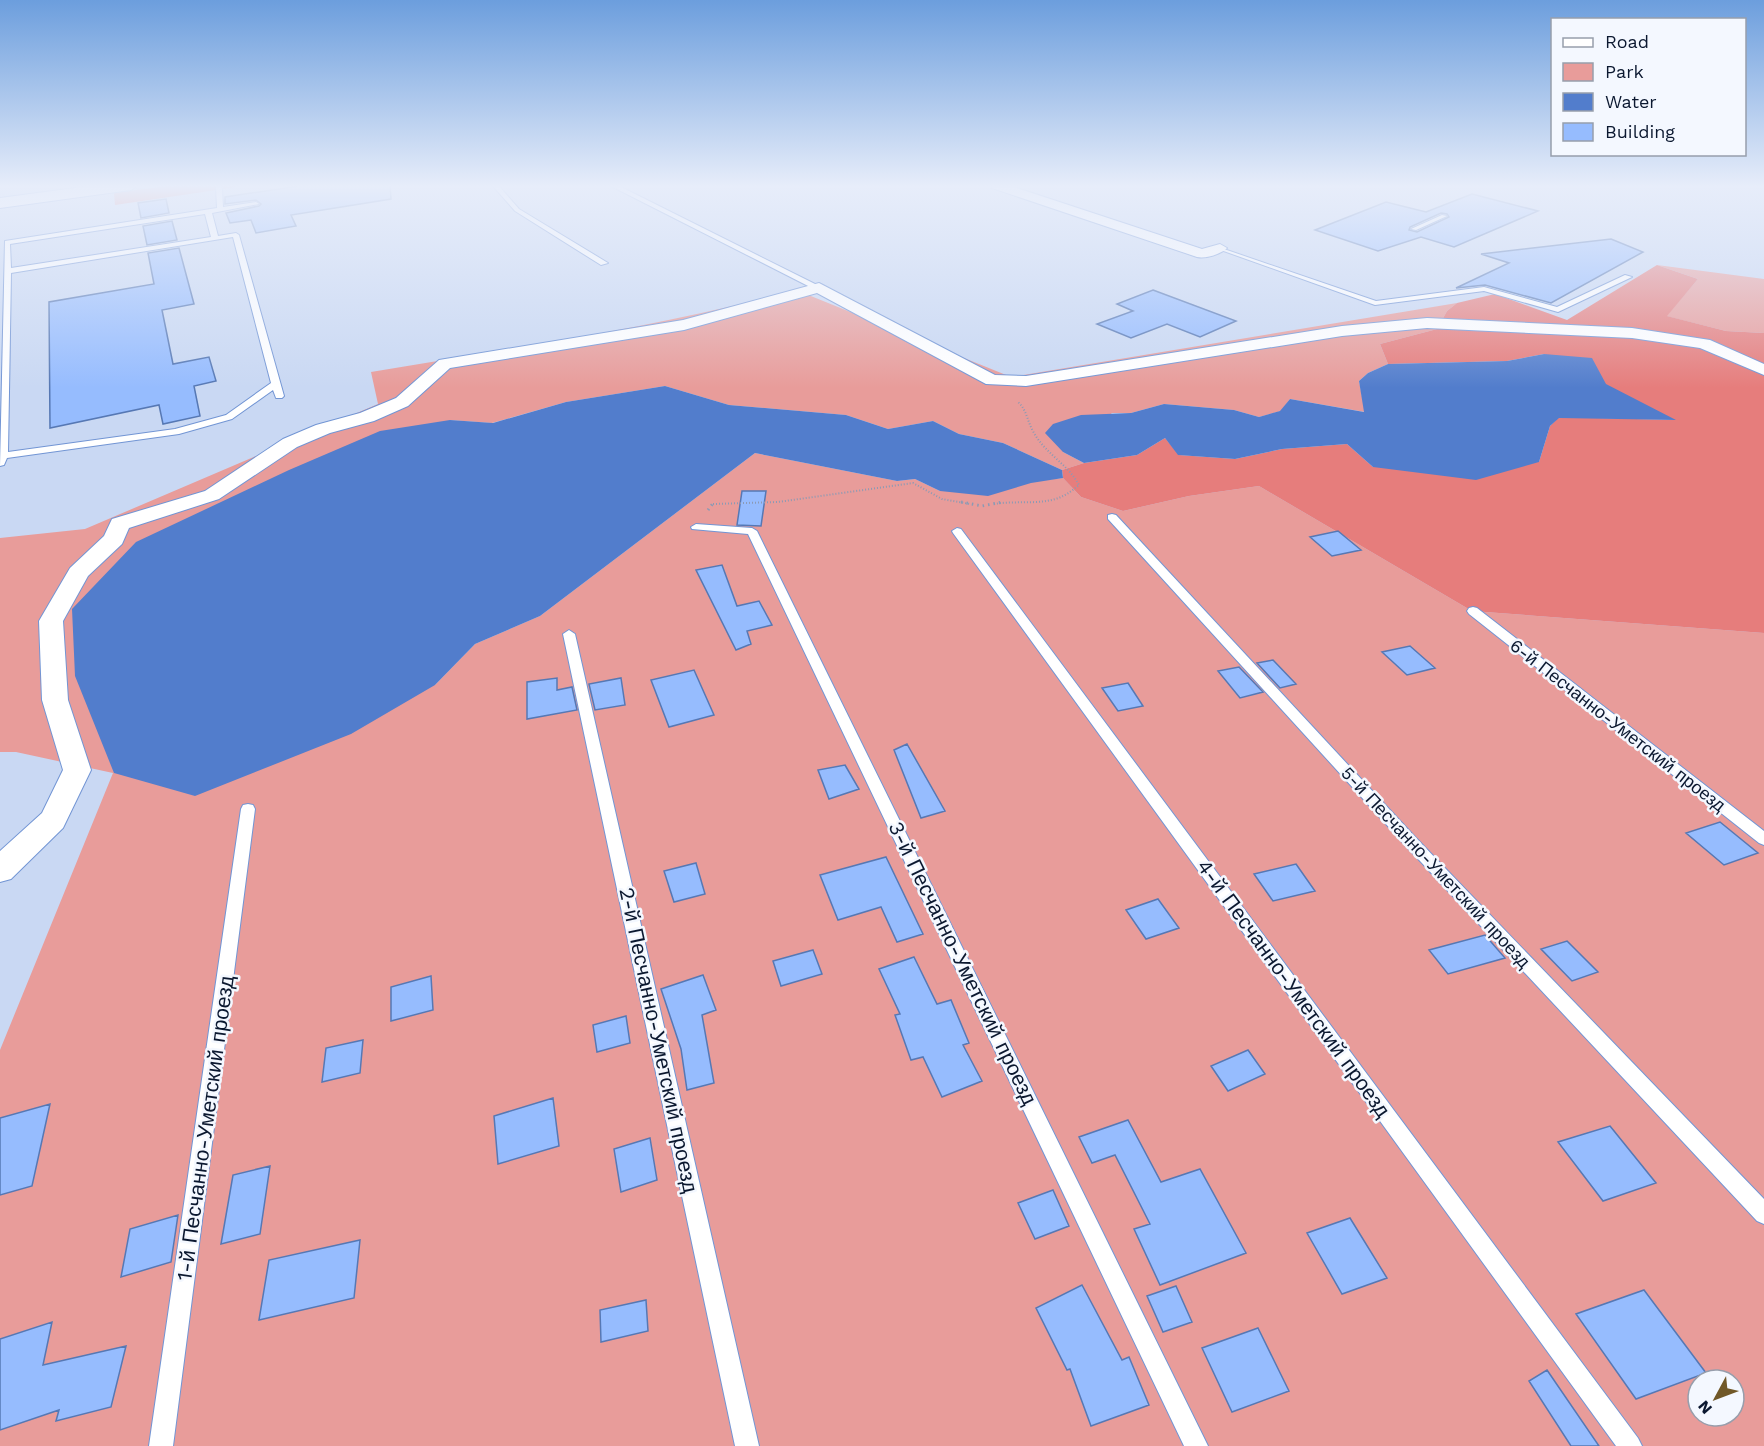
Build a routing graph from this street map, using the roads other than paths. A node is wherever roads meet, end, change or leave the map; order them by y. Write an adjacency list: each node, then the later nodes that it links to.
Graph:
1 (8, 252): 8 (lane)
2 (126, 252): 8 (lane)
3 (241, 252): 12 (lane)
4 (587, 252): 7 (lane)
5 (748, 252): 10 (lane)
6 (1233, 252): 9 (lane)
7 (604, 263)
8 (7, 272): 14 (lane)
9 (1628, 277)
10 (819, 288): 11 (street); 22 (street)
11 (1764, 370)
12 (275, 384): 13 (lane); 14 (lane)
13 (279, 396)
14 (2, 459)
15 (1112, 517): 23 (lane, 5-й Песчанно-Уметский проезд)
16 (696, 527): 26 (lane, 3-й Песчанно-Уметский проезд)
17 (957, 531): 27 (lane, 4-й Песчанно-Уметский проезд)
18 (1473, 611): 21 (lane, 6-й Песчанно-Уметский проезд)
19 (569, 634): 25 (lane, 2-й Песчанно-Уметский проезд)
20 (248, 809): 24 (lane, 1-й Песчанно-Уметский проезд)
21 (1764, 839)
22 (0, 870)
23 (1764, 1214)
24 (161, 1446)
25 (747, 1446)
26 (1196, 1446)
27 (1630, 1446)

